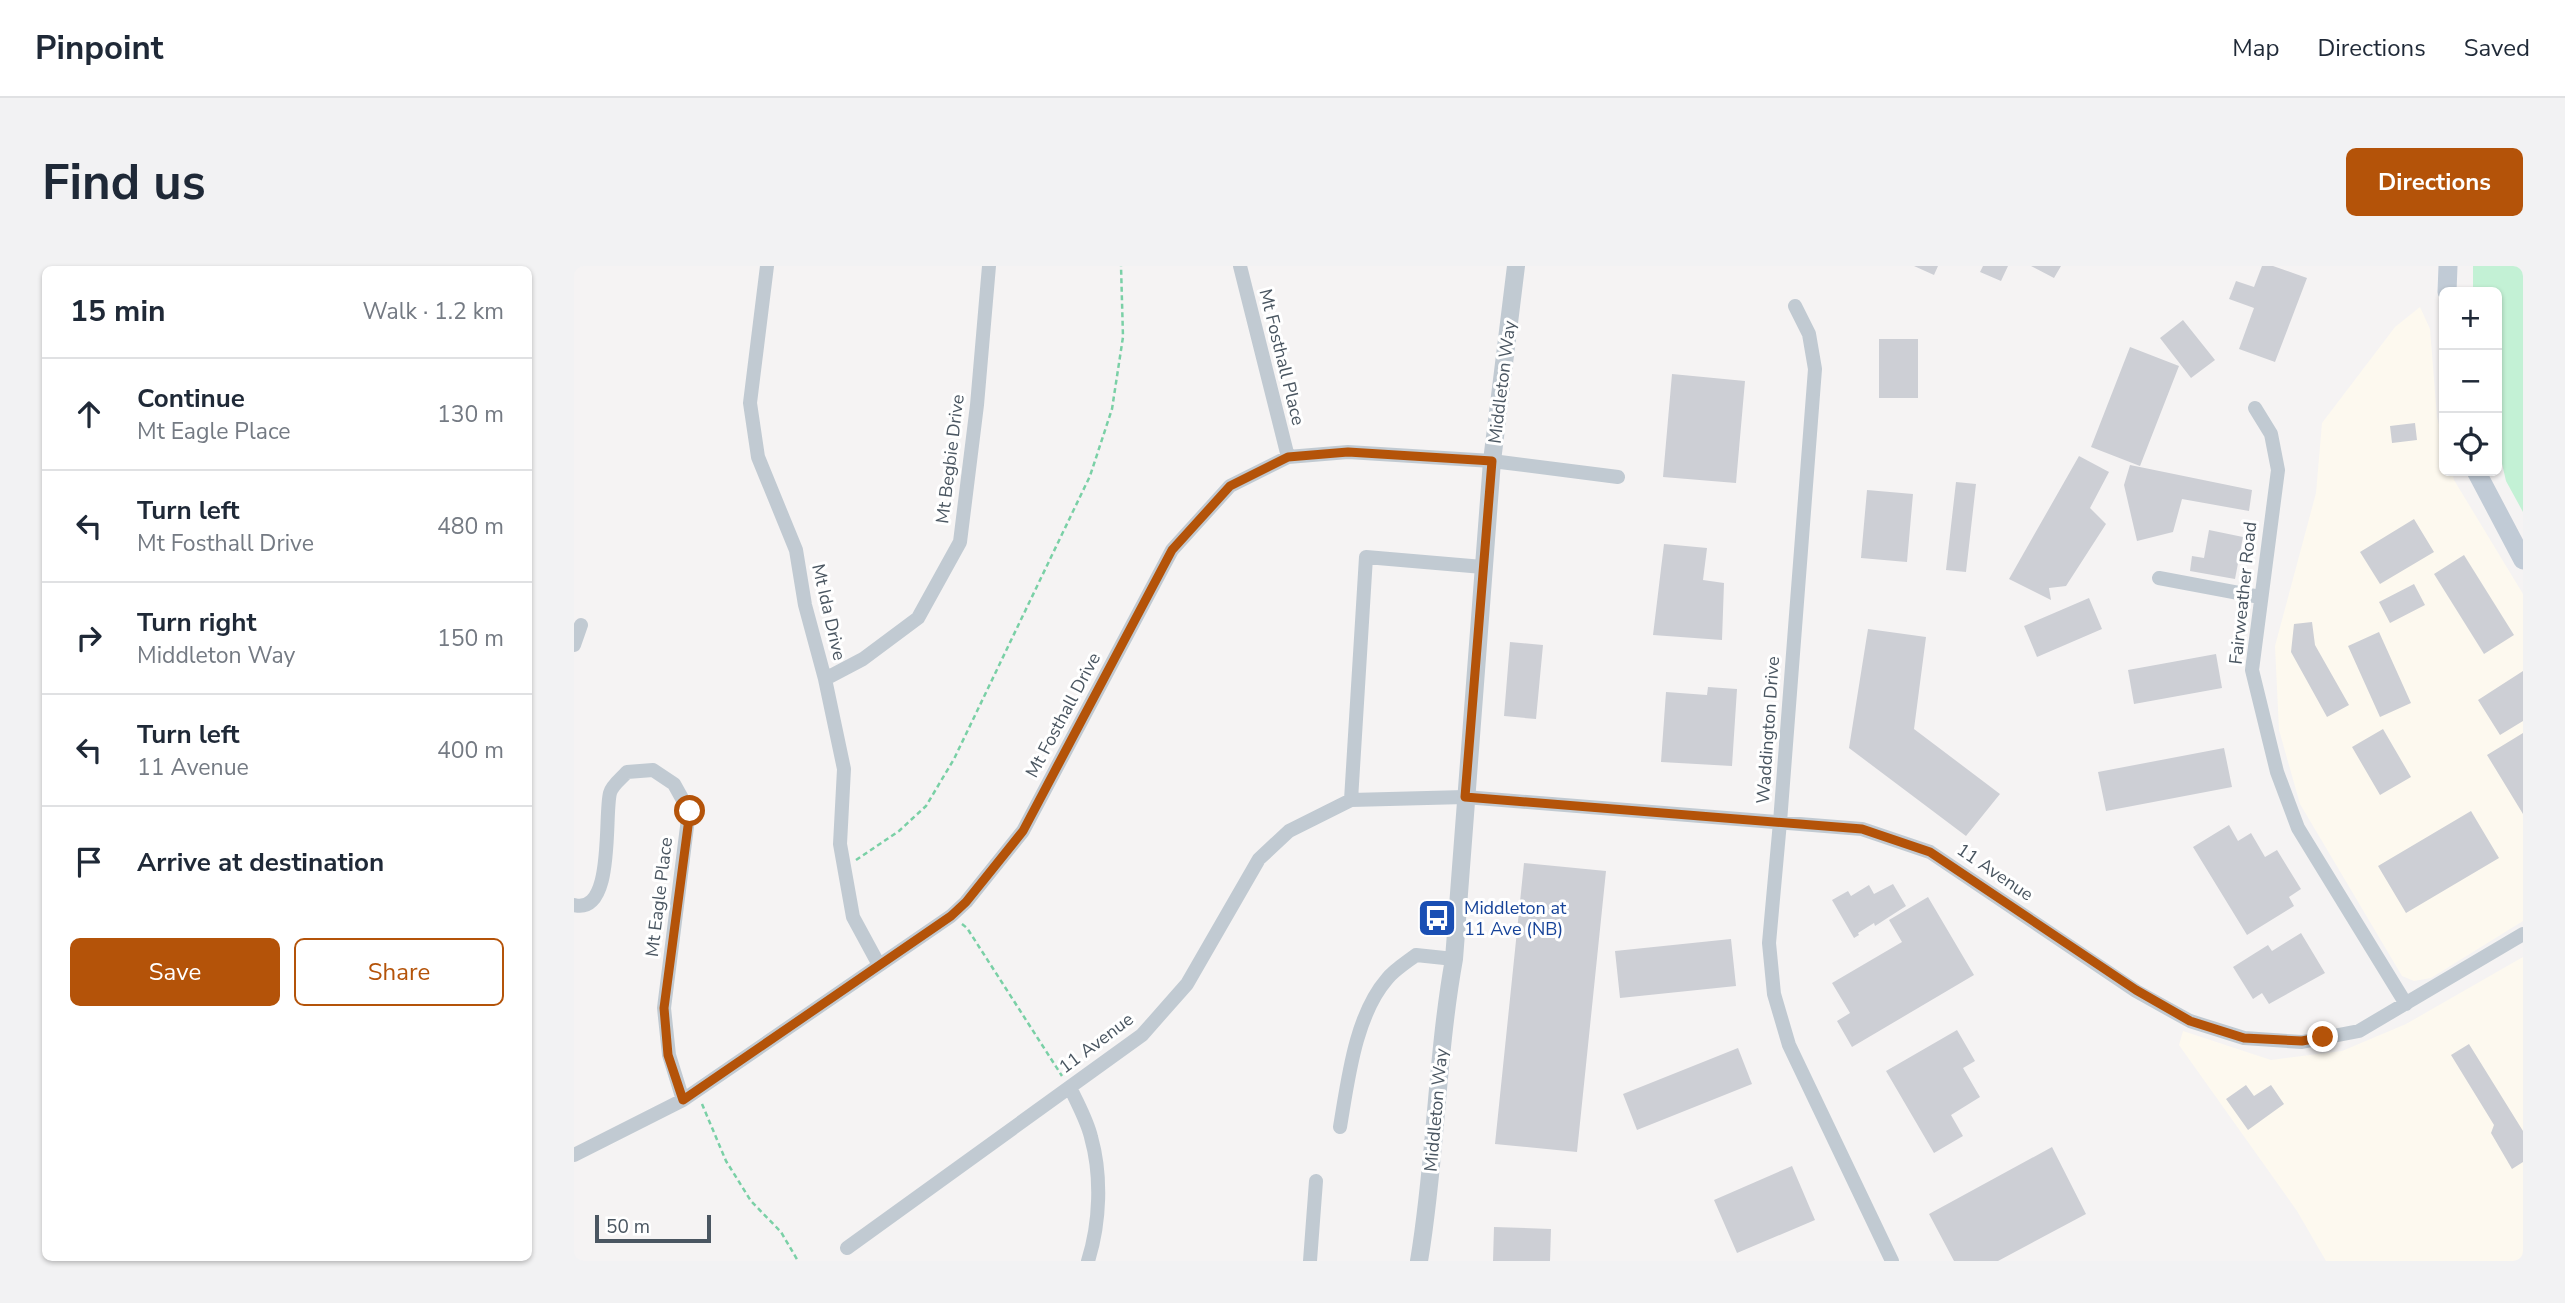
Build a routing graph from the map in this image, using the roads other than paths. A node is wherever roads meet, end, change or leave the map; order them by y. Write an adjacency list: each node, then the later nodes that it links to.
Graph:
1 (767, 266): 19 (street, Mt Ida Drive)
2 (989, 266): 19 (street, Mt Begbie Drive)
3 (1240, 266): 9 (street, Mt Fosthall Place)
4 (1516, 266): 10 (street, Middleton Way)
5 (2448, 266): 6 (main road)
6 (2447, 287)
7 (1795, 306): 22 (street, Waddington Drive)
8 (2255, 408): 16 (street, Fairweather Road)
9 (1288, 457): 10 (street, Mt Fosthall Drive); 26 (street, Mt Fosthall Drive)
10 (1492, 461): 12 (street, Mt Fosthall Drive); 14 (street, Middleton Way)
11 (2479, 476): 13 (main road)
12 (1619, 477)
13 (2523, 560)
14 (1483, 567): 20 (street, Middleton Way); 21 (street)
15 (2159, 578): 16 (street)
16 (2260, 597): 27 (street, Fairweather Road)
17 (581, 625): 18 (street)
18 (574, 645)
19 (825, 679): 26 (street, Mt Ida Drive)
20 (1465, 797): 21 (street, 11 Avenue); 22 (street, 11 Avenue); 25 (street, Middleton Way)
21 (1351, 800): 28 (street, 11 Avenue)
22 (1780, 822): 27 (street, 11 Avenue); 37 (street, Waddington Drive)
23 (574, 905): 29 (street, Mt Eagle Place)
24 (2523, 934): 27 (street, 11 Avenue)
25 (1454, 960): 30 (street); 36 (street, Middleton Way)
26 (879, 965): 29 (street, Mt Fosthall Drive)
27 (2406, 1004)
28 (1070, 1087): 33 (street, 11 Avenue); 34 (street)
29 (689, 1096): 31 (street, Mt Fosthall Drive)
30 (1340, 1127)
31 (574, 1155)
32 (1317, 1181): 35 (street)
33 (847, 1248)
34 (1088, 1261)
35 (1310, 1261)
36 (1419, 1261)
37 (1892, 1261)

